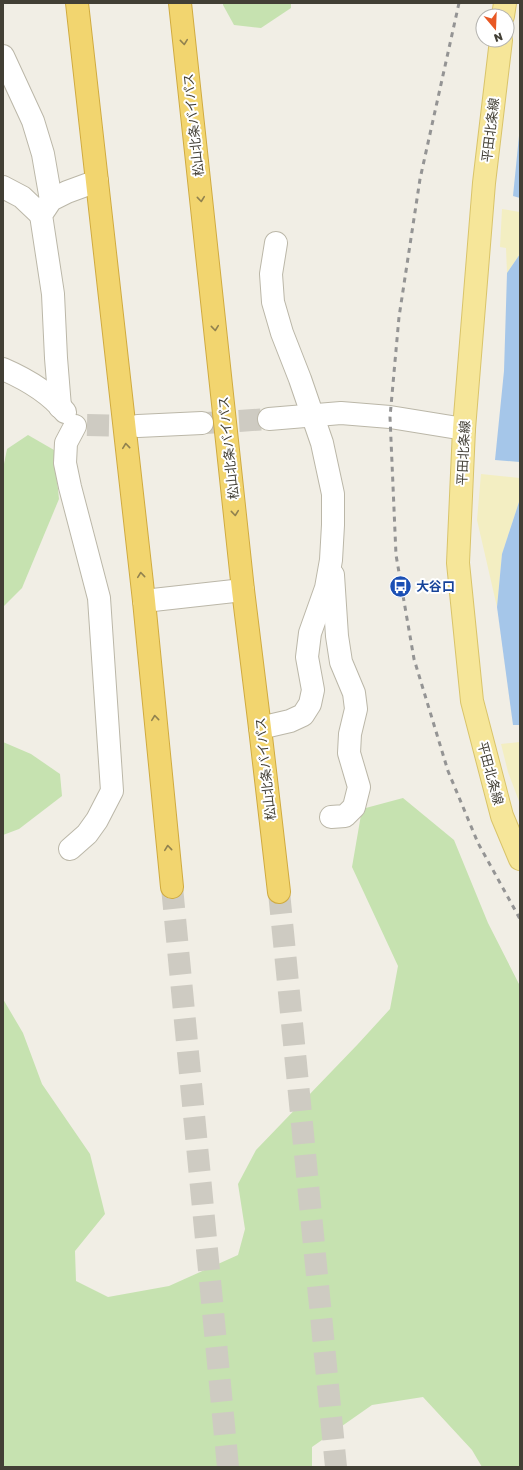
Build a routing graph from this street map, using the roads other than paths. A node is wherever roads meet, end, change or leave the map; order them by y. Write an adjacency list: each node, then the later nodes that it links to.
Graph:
1 (77, 3): 5 (highway)
2 (180, 3): 17 (highway, 松山北条バイパス, one-way to 17)
3 (499, 48): 15 (main road, 平田北条線)
4 (3, 56): 7 (street)
5 (97, 181): 7 (street); 18 (highway, one-way to 5)
6 (3, 187): 7 (street)
7 (46, 208): 10 (street)
8 (276, 243): 11 (street)
9 (3, 369): 10 (street)
10 (60, 407): 21 (street)
11 (312, 415): 12 (street); 15 (street); 16 (street)
12 (269, 419)
13 (202, 423): 14 (street)
14 (138, 426)
15 (464, 428): 22 (main road, 平田北条線)
16 (331, 560): 19 (street); 20 (street)
17 (243, 590): 18 (street); 19 (highway, 松山北条バイパス)
18 (144, 601): 23 (highway, one-way to 18)
19 (260, 728): 24 (highway, 松山北条バイパス)
20 (330, 817)
21 (70, 849)
22 (520, 859)
23 (172, 887)
24 (279, 892)

